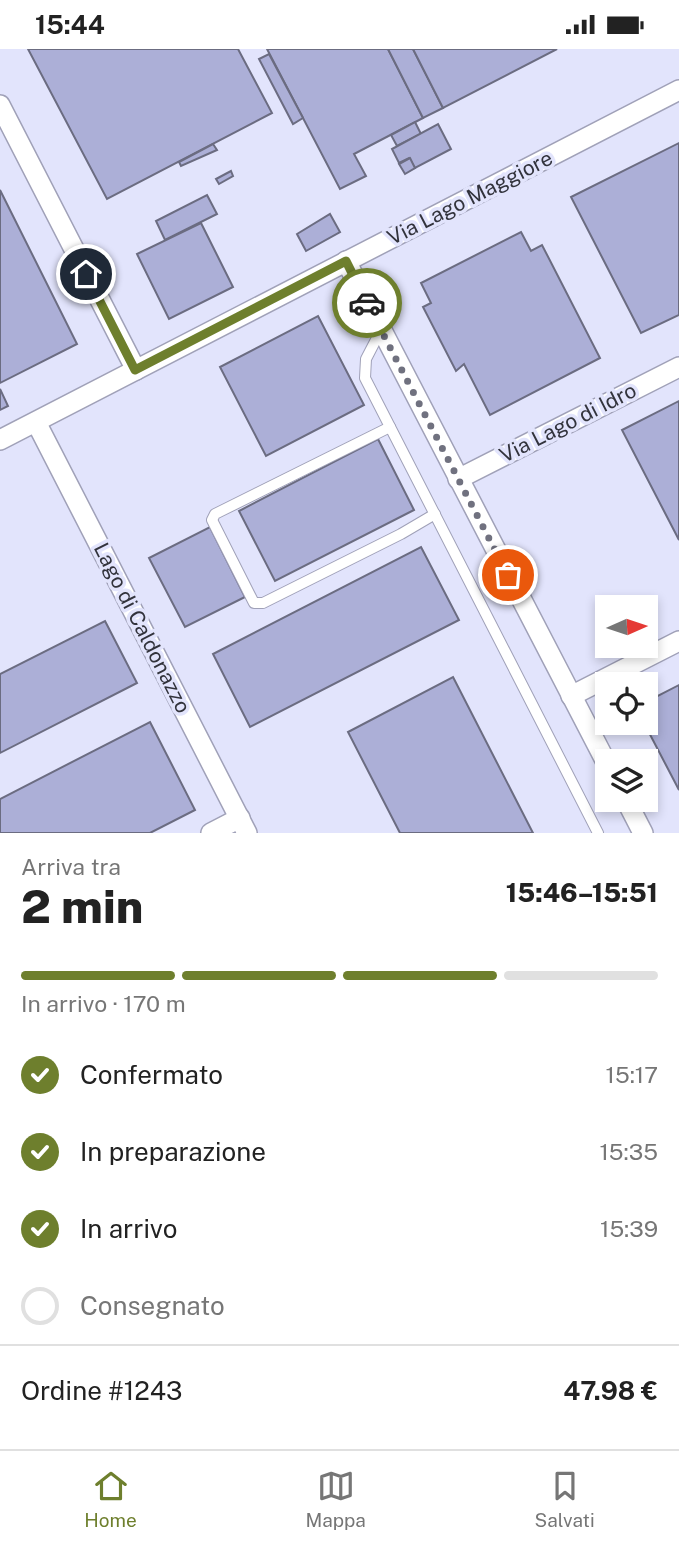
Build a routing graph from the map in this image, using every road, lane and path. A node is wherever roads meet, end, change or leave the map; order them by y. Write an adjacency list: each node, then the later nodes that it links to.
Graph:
1 (679, 90): 3 (street, Via Lago Maggiore)
2 (0, 105): 6 (street)
3 (346, 261): 4 (street); 6 (street, Via Lago Maggiore)
4 (381, 330): 8 (lane); 10 (street)
5 (679, 367): 10 (street, Via Lago di Idro)
6 (135, 370): 7 (street, Via Lago Maggiore)
7 (36, 422): 9 (street, Via Lago Maggiore); 16 (street, Lago di Caldonazzo)
8 (390, 428): 11 (lane); 11 (lane)
9 (0, 440)
10 (457, 478): 13 (street)
11 (435, 515): 18 (lane)
12 (679, 641): 13 (street)
13 (571, 696): 14 (street)
14 (599, 749)
15 (632, 812): 19 (street)
16 (244, 826): 17 (street)
17 (211, 833)
18 (598, 833)
19 (643, 833)

